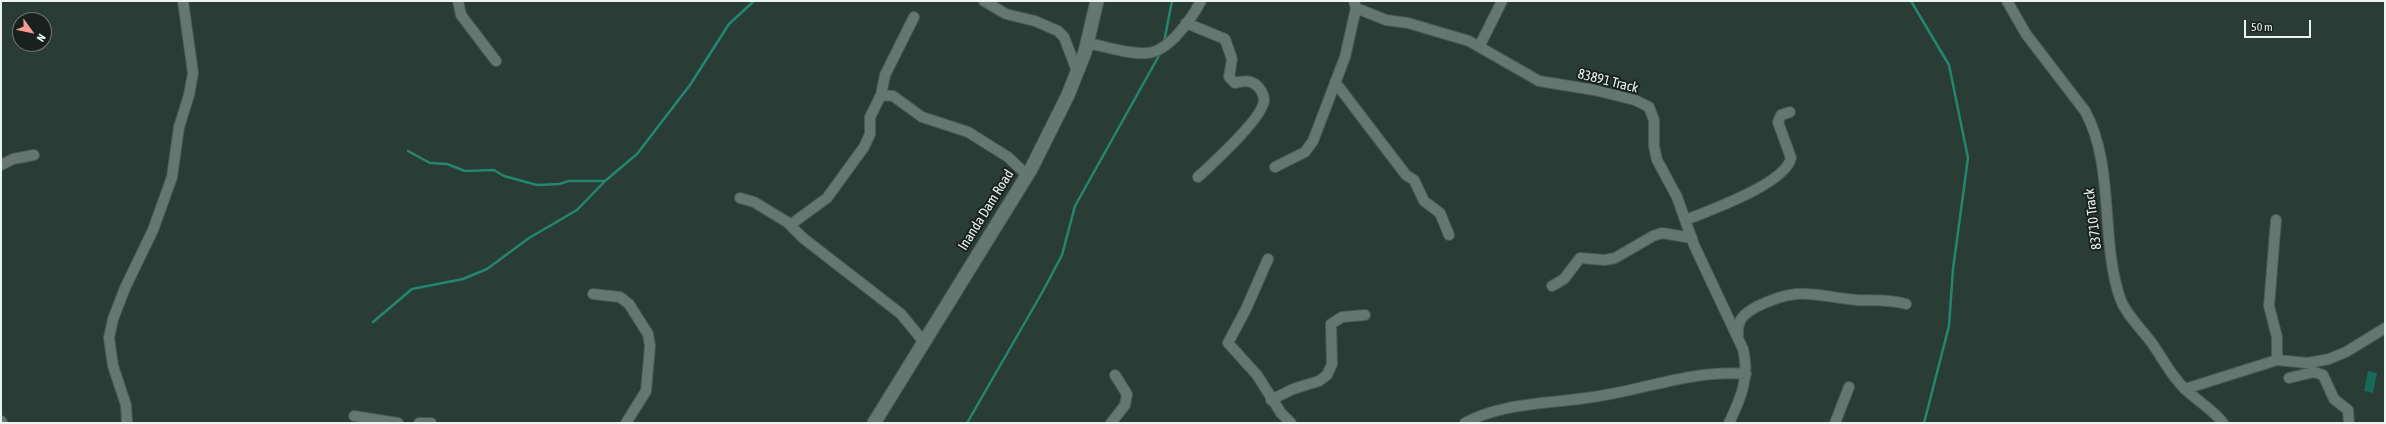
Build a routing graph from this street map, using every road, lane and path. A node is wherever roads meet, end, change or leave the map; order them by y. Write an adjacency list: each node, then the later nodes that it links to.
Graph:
1 (183, 1): 45 (street)
2 (458, 1): 13 (street)
3 (984, 1): 14 (street)
4 (1097, 1): 11 (street, Inanda Dam Road)
5 (1201, 1): 10 (street)
6 (1502, 1): 12 (street)
7 (2006, 1): 42 (street, 83710 Track)
8 (1355, 5): 12 (street, 83891 Track); 15 (street)
9 (914, 17): 16 (street)
10 (1186, 24): 11 (street); 22 (street)
11 (1087, 43): 14 (street, Inanda Dam Road)
12 (1480, 45): 24 (street, 83891 Track)
13 (496, 61)
14 (1077, 71): 21 (street, Inanda Dam Road)
15 (1335, 82): 20 (street); 27 (street)
16 (881, 95): 21 (street); 26 (street)
17 (1790, 112): 24 (street)
18 (34, 155): 19 (street)
19 (1, 165)
20 (1275, 167)
21 (1027, 175): 36 (street, Inanda Dam Road)
22 (1198, 177)
23 (740, 198): 26 (street)
24 (1686, 220): 28 (street, 83891 Track)
25 (2276, 220): 37 (street)
26 (790, 225): 36 (street)
27 (1449, 235)
28 (1692, 238): 30 (street); 35 (street, 83891 Track)
29 (1268, 259): 43 (street)
30 (1552, 286)
31 (593, 294): 49 (street)
32 (1906, 304): 35 (street)
33 (1365, 315): 43 (street)
34 (2385, 328): 37 (street)
35 (1739, 339): 38 (street, 83891 Track)
36 (923, 341): 50 (street, Inanda Dam Road)
37 (2277, 360): 42 (street)
38 (1746, 374): 53 (street); 54 (street, 83891 Track)
39 (1115, 375): 51 (street)
40 (2289, 378): 57 (street)
41 (1849, 387): 55 (street)
42 (2185, 389): 56 (street, 83710 Track)
43 (1271, 400): 52 (street)
44 (354, 416): 46 (street)
45 (127, 423)
46 (398, 423)
47 (419, 423): 48 (street)
48 (431, 423)
49 (626, 423)
50 (874, 423)
51 (1111, 423)
52 (1291, 423)
53 (1465, 423)
54 (1729, 423)
55 (1835, 423)
56 (2223, 423)
57 (2349, 423)

